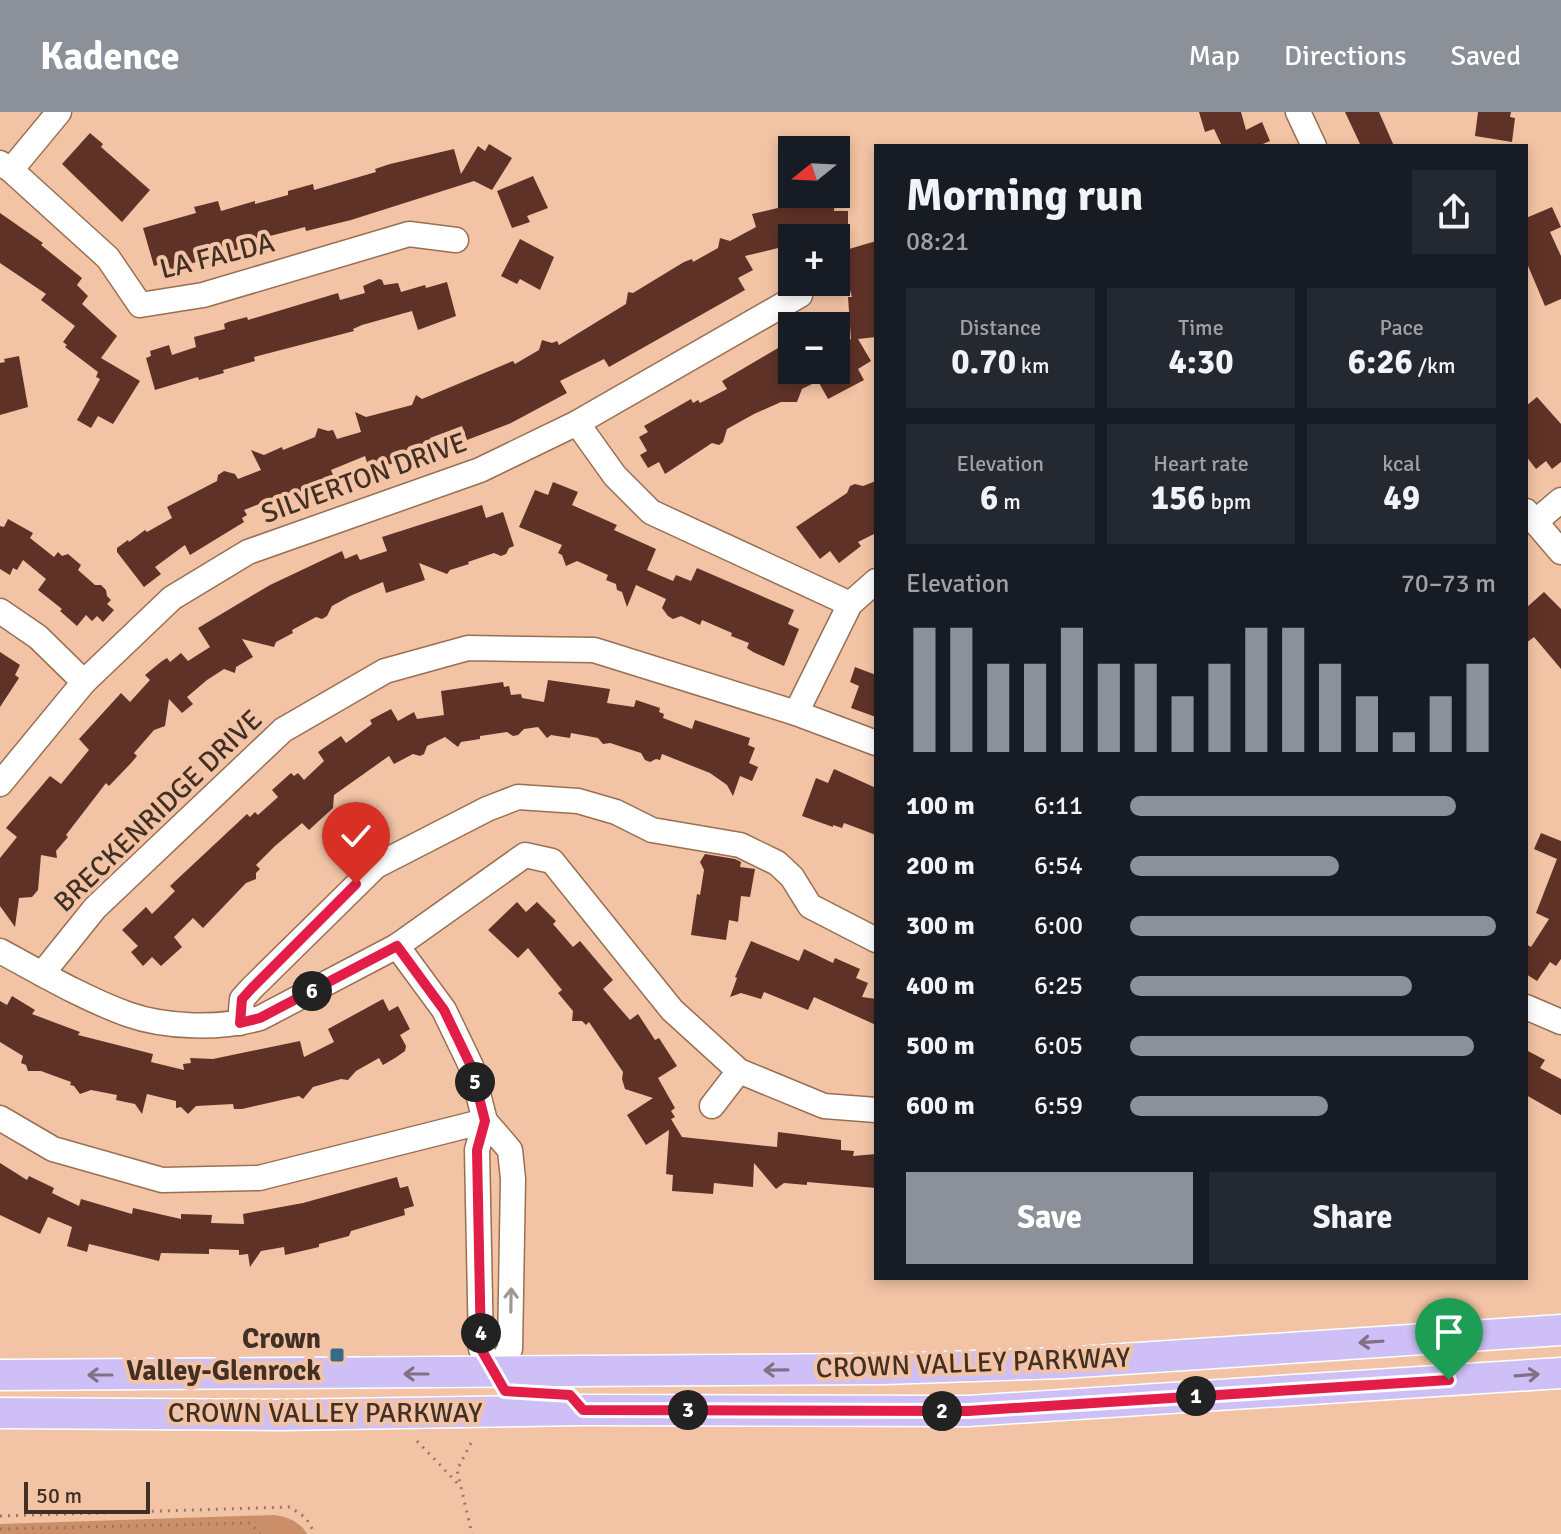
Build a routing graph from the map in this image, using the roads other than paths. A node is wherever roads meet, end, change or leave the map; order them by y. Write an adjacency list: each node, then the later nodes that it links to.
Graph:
1 (59, 112): 4 (street)
2 (1298, 112): 3 (street)
3 (1313, 144)
4 (6, 166): 5 (street, LA FALDA)
5 (456, 240)
6 (798, 296): 7 (street, SILVERTON DRIVE)
7 (577, 423): 12 (street); 14 (street, SILVERTON DRIVE)
8 (1561, 500): 9 (street)
9 (1531, 516): 10 (street)
10 (1561, 552)
11 (874, 583): 12 (street)
12 (850, 604): 15 (street)
13 (0, 611): 14 (street)
14 (84, 682): 17 (street, SILVERTON DRIVE)
15 (796, 713): 16 (street, BRECKENRIDGE DRIVE); 21 (street, BRECKENRIDGE DRIVE)
16 (874, 742)
17 (0, 784)
18 (874, 939): 24 (street)
19 (397, 946): 24 (street); 25 (street); 29 (street)
20 (0, 951): 21 (street)
21 (42, 974): 24 (street)
22 (1528, 1008): 23 (street)
23 (1561, 1022)
24 (240, 1023)
25 (739, 1071): 26 (street); 27 (street)
26 (712, 1106)
27 (874, 1110)
28 (0, 1118): 29 (street)
29 (485, 1121): 30 (street); 31 (street)
30 (512, 1208): 31 (street); 34 (street, one-way to 30)
31 (478, 1209): 34 (street)
32 (1561, 1330): 34 (main road, CROWN VALLEY PARKWAY, one-way to 34)
33 (1561, 1373): 36 (main road, CROWN VALLEY PARKWAY, one-way to 33)
34 (494, 1374): 35 (main road, CROWN VALLEY PARKWAY, one-way to 35); 36 (main road); 38 (main road)
35 (0, 1375)
36 (583, 1410): 38 (main road, CROWN VALLEY PARKWAY)
37 (0, 1413): 38 (main road, CROWN VALLEY PARKWAY)
38 (280, 1415)

